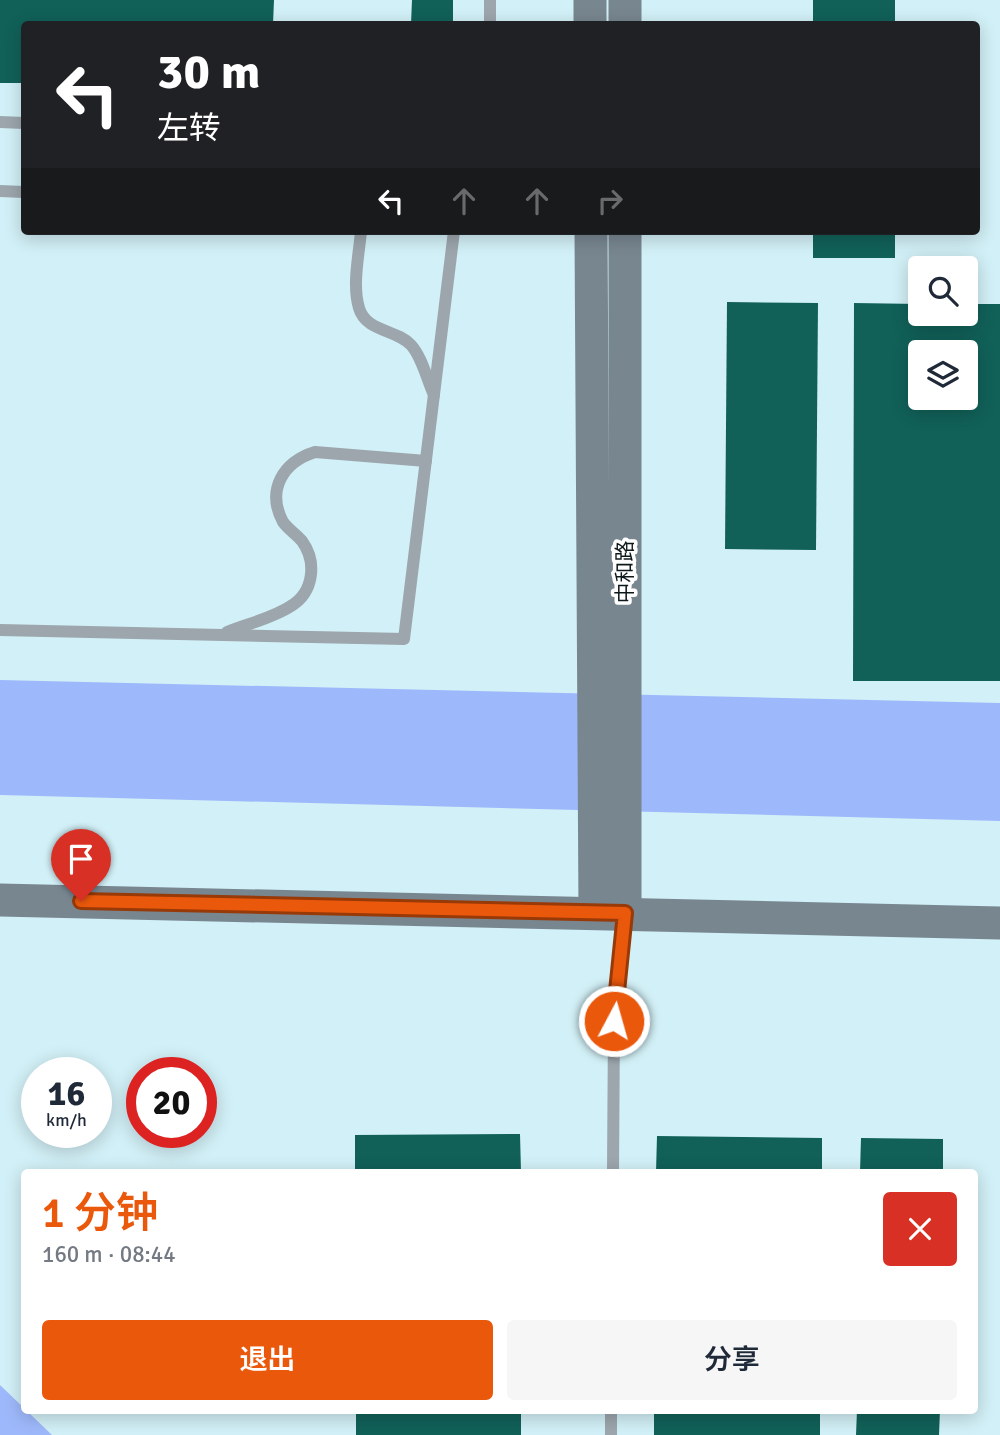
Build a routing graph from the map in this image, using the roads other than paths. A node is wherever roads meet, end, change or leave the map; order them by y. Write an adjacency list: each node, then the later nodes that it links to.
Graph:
1 (490, 0): 4 (lane)
2 (590, 0): 5 (main road)
3 (625, 0): 6 (main road)
4 (490, 21)
5 (590, 21)
6 (625, 21)
7 (0, 122): 8 (lane)
8 (21, 123)
9 (0, 191): 10 (lane)
10 (21, 192)
11 (361, 235): 15 (lane)
12 (454, 235): 15 (lane)
13 (591, 235): 20 (main road, 中和路)
14 (625, 235): 20 (main road, 中和路)
15 (434, 396): 16 (lane)
16 (426, 461): 18 (lane); 18 (lane)
17 (0, 630): 18 (lane)
18 (220, 635)
19 (0, 900): 20 (main road)
20 (610, 913): 21 (main road); 22 (lane)
21 (1000, 923)
22 (613, 1169)
23 (611, 1414): 24 (lane)
24 (611, 1435)

